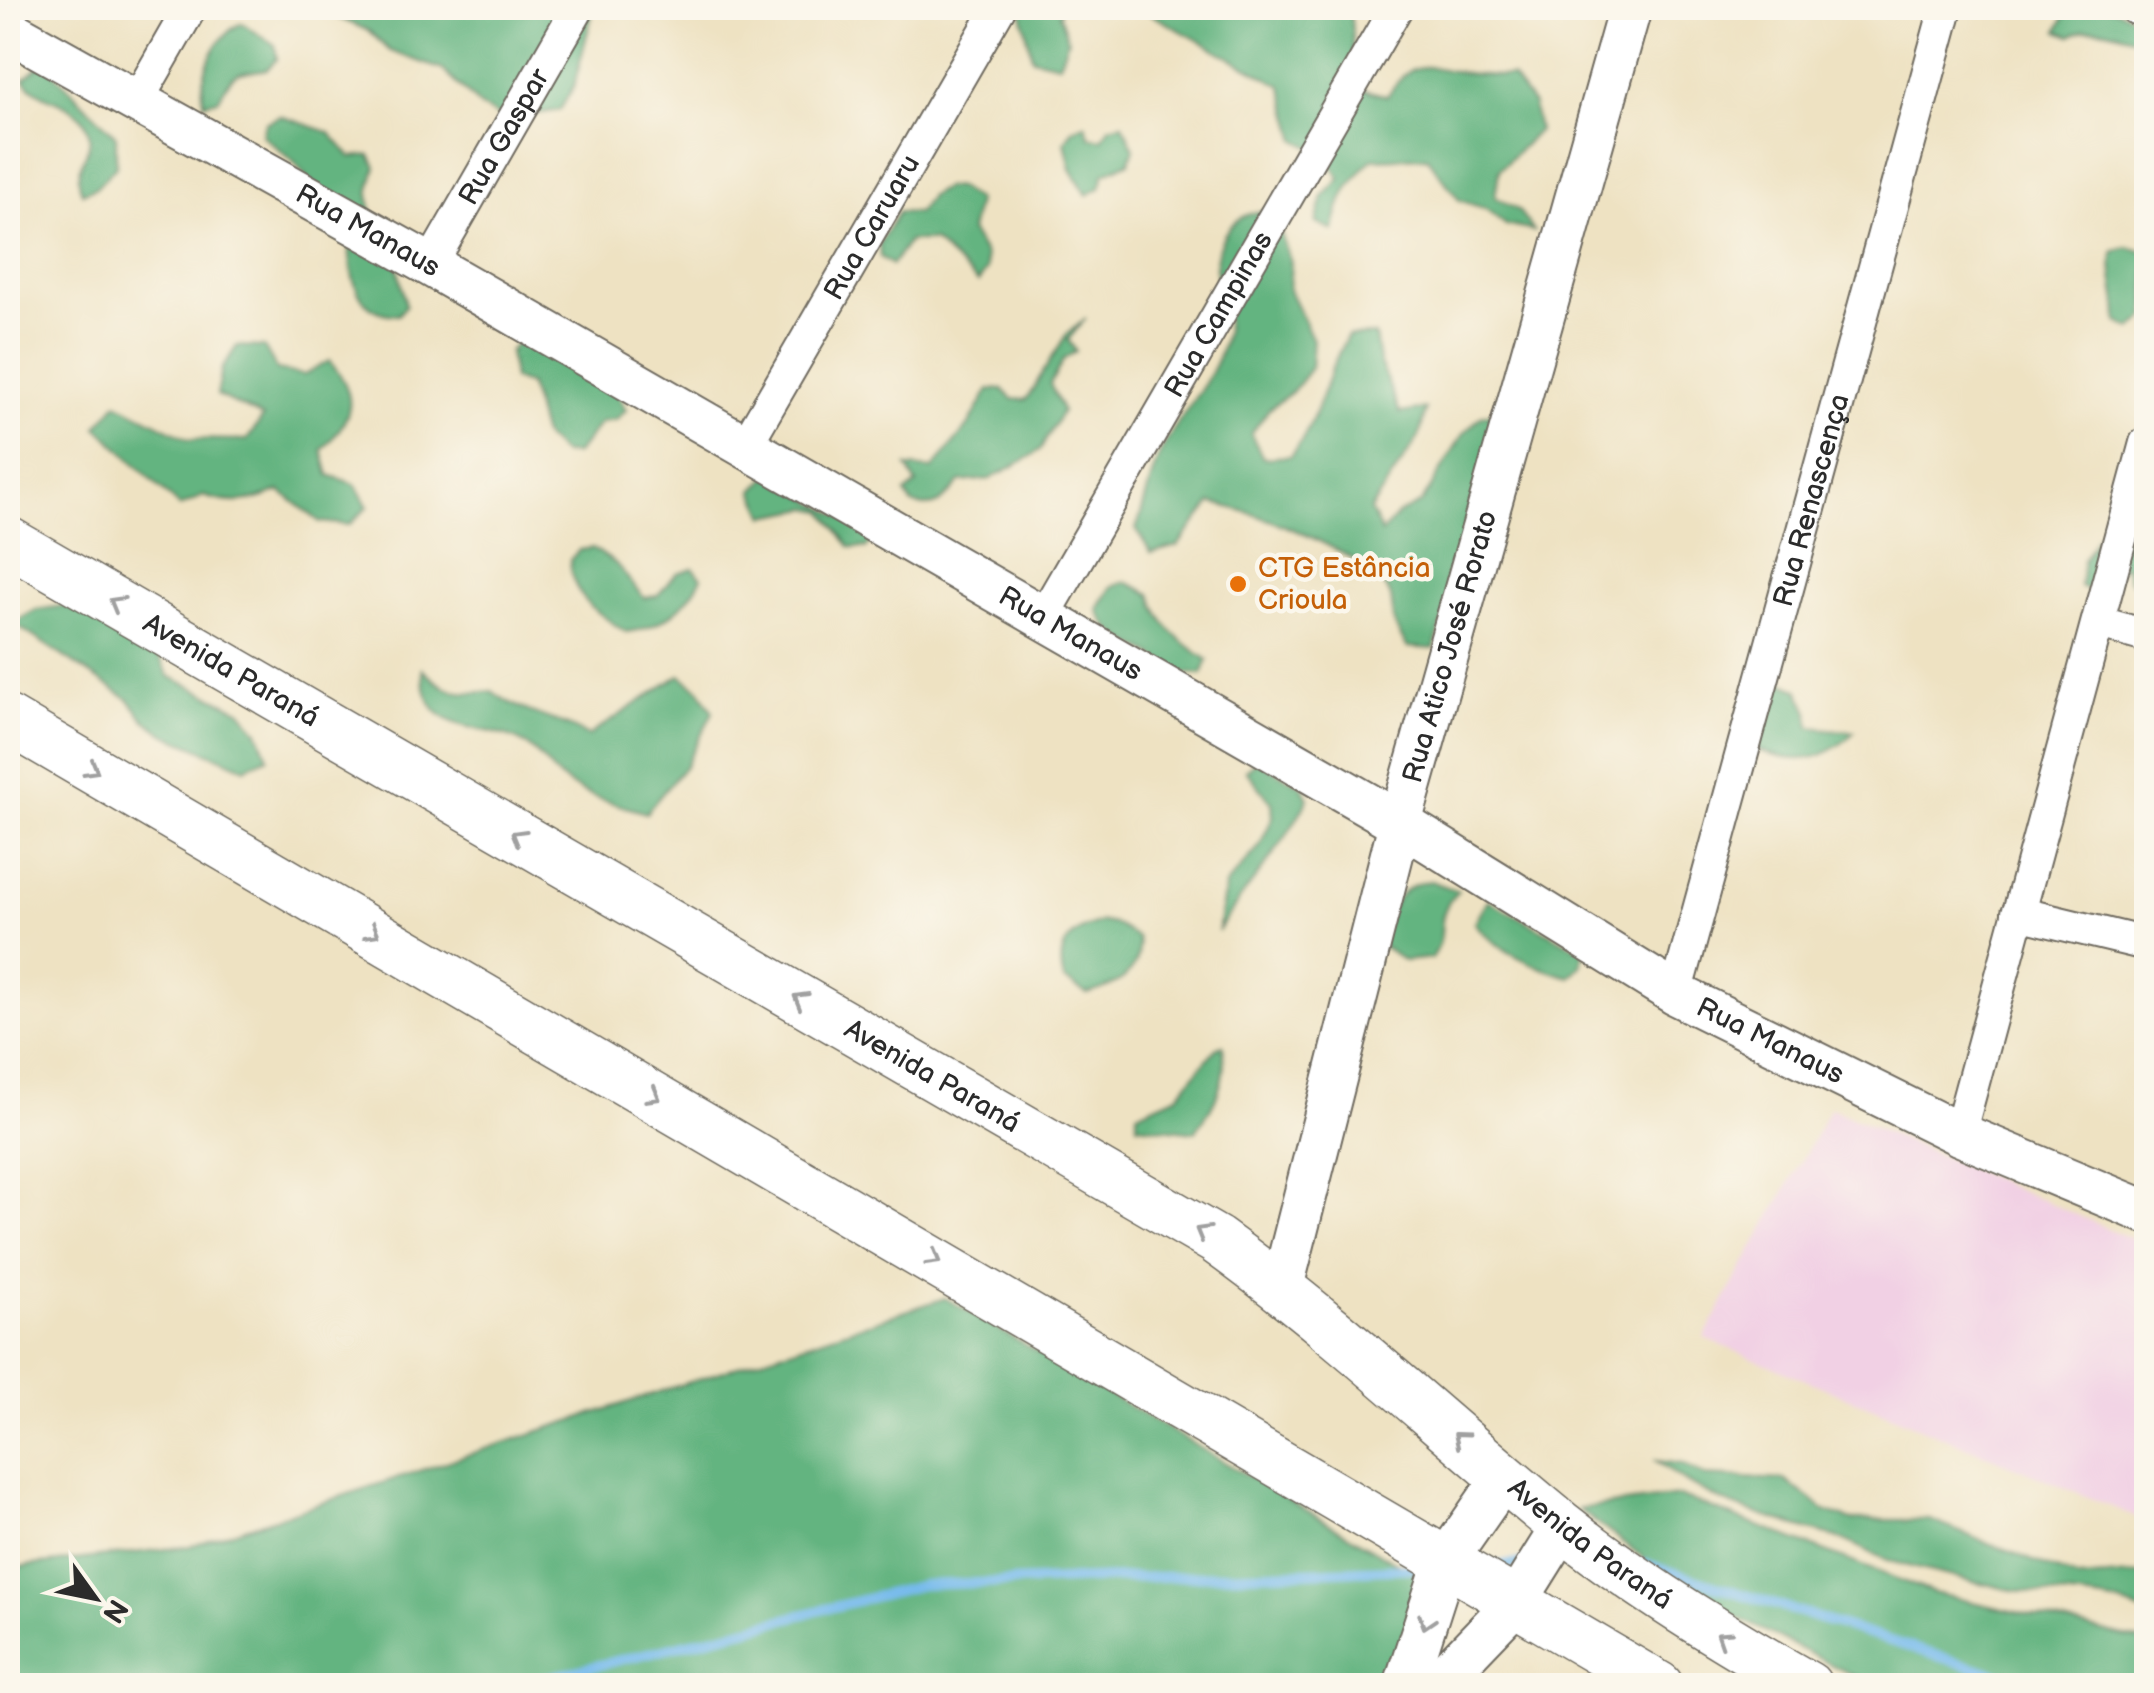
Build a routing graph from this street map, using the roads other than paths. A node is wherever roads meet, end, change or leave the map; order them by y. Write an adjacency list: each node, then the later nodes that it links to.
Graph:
1 (190, 8): 10 (street)
2 (578, 8): 11 (street, Rua Gaspar)
3 (999, 8): 13 (street, Rua Caruaru)
4 (1396, 8): 15 (street, Rua Campinas)
5 (1630, 8): 19 (street, Rua Atico José Rorato)
6 (1946, 8): 22 (street, Rua Renascença)
7 (2135, 8): 8 (street)
8 (2146, 10)
9 (8, 30): 10 (street, Rua Manaus)
10 (135, 104): 11 (street, Rua Manaus)
11 (430, 265): 13 (street, Rua Manaus)
12 (2146, 443): 16 (street)
13 (744, 448): 15 (street, Rua Manaus)
14 (8, 541): 25 (main road, Avenida Paraná, one-way to 14)
15 (1042, 619): 19 (street, Rua Manaus)
16 (2100, 623): 17 (street); 20 (street)
17 (2146, 636)
18 (8, 720): 28 (main road, one-way to 28)
19 (1400, 823): 22 (street, Rua Manaus); 25 (street, Rua Atico José Rorato)
20 (2018, 913): 21 (street); 23 (street)
21 (2146, 944)
22 (1676, 994): 23 (street, Rua Manaus)
23 (1958, 1134): 24 (street, Rua Manaus)
24 (2146, 1212)
25 (1282, 1287): 26 (main road, Avenida Paraná, one-way to 25)
26 (1505, 1476): 27 (main road, Avenida Paraná); 28 (street)
27 (1576, 1535): 29 (street); 33 (main road, Avenida Paraná, one-way to 27)
28 (1445, 1562): 29 (main road); 30 (street, one-way to 30)
29 (1515, 1603): 31 (street); 32 (main road)
30 (1405, 1686)
31 (1435, 1686)
32 (1659, 1686)
33 (1808, 1686)

